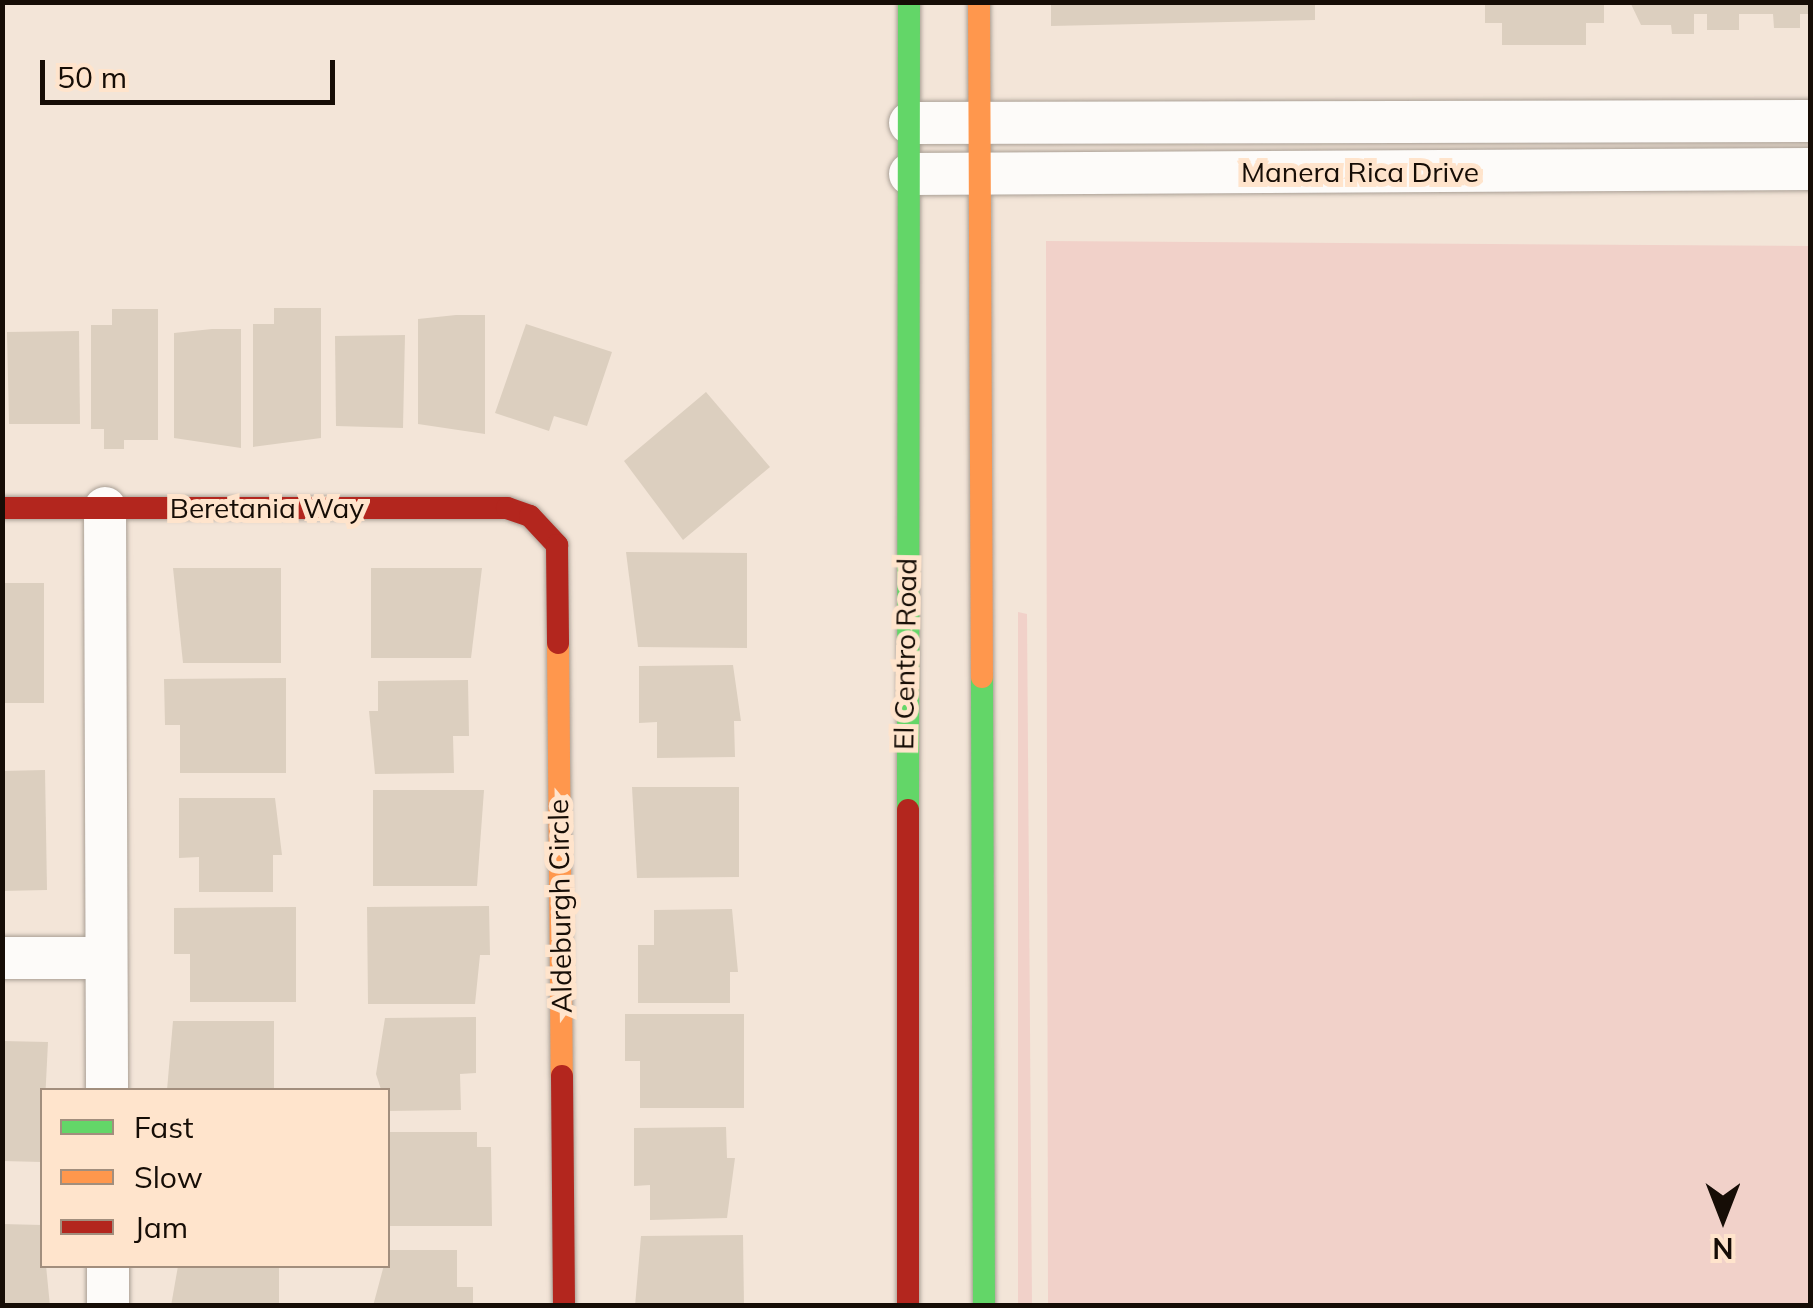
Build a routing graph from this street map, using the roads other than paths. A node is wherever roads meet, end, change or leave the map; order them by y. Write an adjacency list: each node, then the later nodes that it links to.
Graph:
1 (909, 2): 4 (main road, El Centro Road)
2 (979, 2): 5 (main road)
3 (1810, 121): 5 (street, Manera Rica Drive)
4 (910, 123): 5 (street, Manera Rica Drive); 7 (main road, El Centro Road)
5 (980, 123): 8 (main road)
6 (1810, 169): 8 (street, Manera Rica Drive)
7 (910, 174): 8 (street, Manera Rica Drive); 18 (main road, El Centro Road)
8 (980, 174): 19 (main road)
9 (2, 508): 10 (main road, Beretania Way)
10 (105, 508): 11 (main road, Beretania Way); 13 (street)
11 (530, 516): 17 (main road, Aldeburgh Circle)
12 (2, 958): 13 (street)
13 (106, 958): 14 (street)
14 (106, 1088)
15 (108, 1268): 16 (street)
16 (108, 1306)
17 (564, 1306)
18 (908, 1306)
19 (984, 1306)

